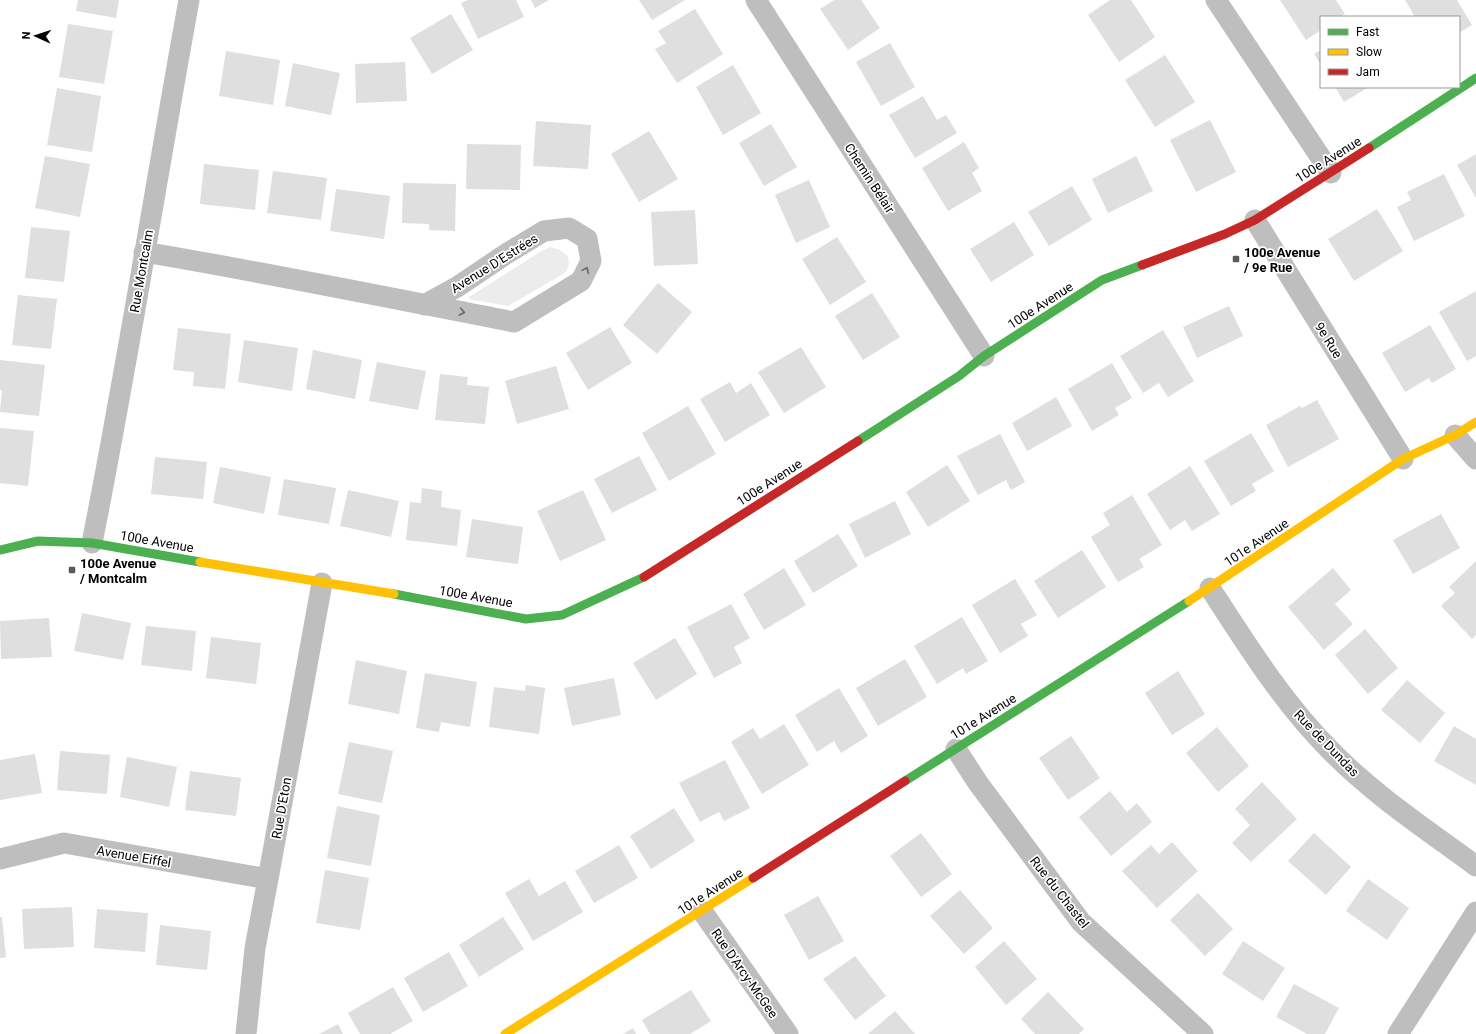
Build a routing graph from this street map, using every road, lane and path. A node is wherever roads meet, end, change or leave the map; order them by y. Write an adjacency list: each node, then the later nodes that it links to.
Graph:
1 (189, 0): 7 (street, Rue Montcalm)
2 (756, 0): 9 (street, Chemin Bélair)
3 (1216, 0): 5 (street)
4 (1476, 78): 5 (street, 100e Avenue)
5 (1331, 173): 6 (street, 100e Avenue)
6 (1255, 220): 9 (street, 100e Avenue); 12 (street, 9e Rue)
7 (144, 252): 8 (street, Avenue D'Estrées); 14 (street, Rue Montcalm)
8 (424, 305): 8 (street, Avenue D'Estrées, one-way to 8)
9 (984, 356): 16 (street, 100e Avenue)
10 (1476, 422): 11 (street, 101e Avenue)
11 (1455, 435): 12 (street, 101e Avenue); 13 (street)
12 (1403, 459): 17 (street, 101e Avenue)
13 (1476, 459)
14 (92, 543): 15 (street, 100e Avenue); 16 (street, 100e Avenue)
15 (0, 550)
16 (322, 583): 21 (street, Rue D'Eton)
17 (1210, 588): 18 (street, 101e Avenue); 20 (street, Rue de Dundas)
18 (956, 749): 22 (street, 101e Avenue); 28 (street, Rue du Chastel)
19 (0, 859): 21 (street, Avenue Eiffel)
20 (1476, 866)
21 (268, 879): 25 (street, Rue D'Eton)
22 (702, 911): 26 (street, 101e Avenue); 27 (street, Rue D'Arcy-McGee)
23 (1476, 912): 24 (street)
24 (1418, 1004): 29 (street); 30 (street)
25 (246, 1034)
26 (505, 1034)
27 (788, 1034)
28 (1202, 1034)
29 (1398, 1034)
30 (1418, 1034)

